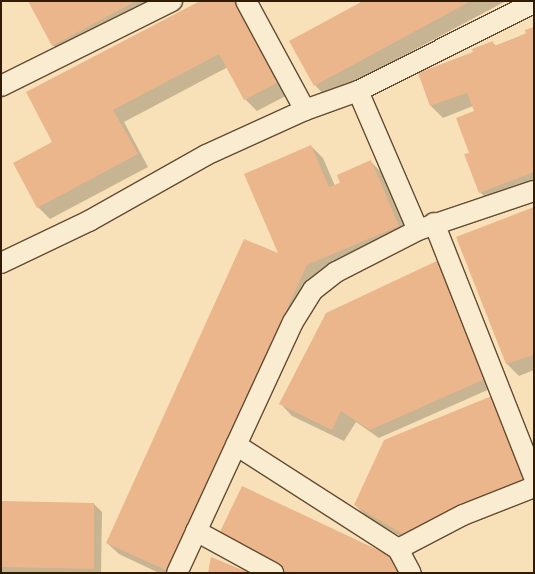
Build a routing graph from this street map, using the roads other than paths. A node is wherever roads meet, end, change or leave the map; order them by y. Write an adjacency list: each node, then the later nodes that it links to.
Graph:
1 (172, 1): 4 (street)
2 (246, 1): 6 (street)
3 (534, 2): 5 (street)
4 (1, 86)
5 (358, 91): 6 (street); 8 (street)
6 (305, 110): 9 (street)
7 (534, 191): 8 (street)
8 (426, 226): 10 (street); 11 (street)
9 (1, 263)
10 (526, 426): 12 (street)
11 (236, 445): 14 (street); 15 (street)
12 (534, 477)
13 (534, 487): 15 (street)
14 (196, 531): 16 (street); 17 (street)
15 (398, 549): 18 (street)
16 (177, 573)
17 (273, 573)
18 (412, 573)

